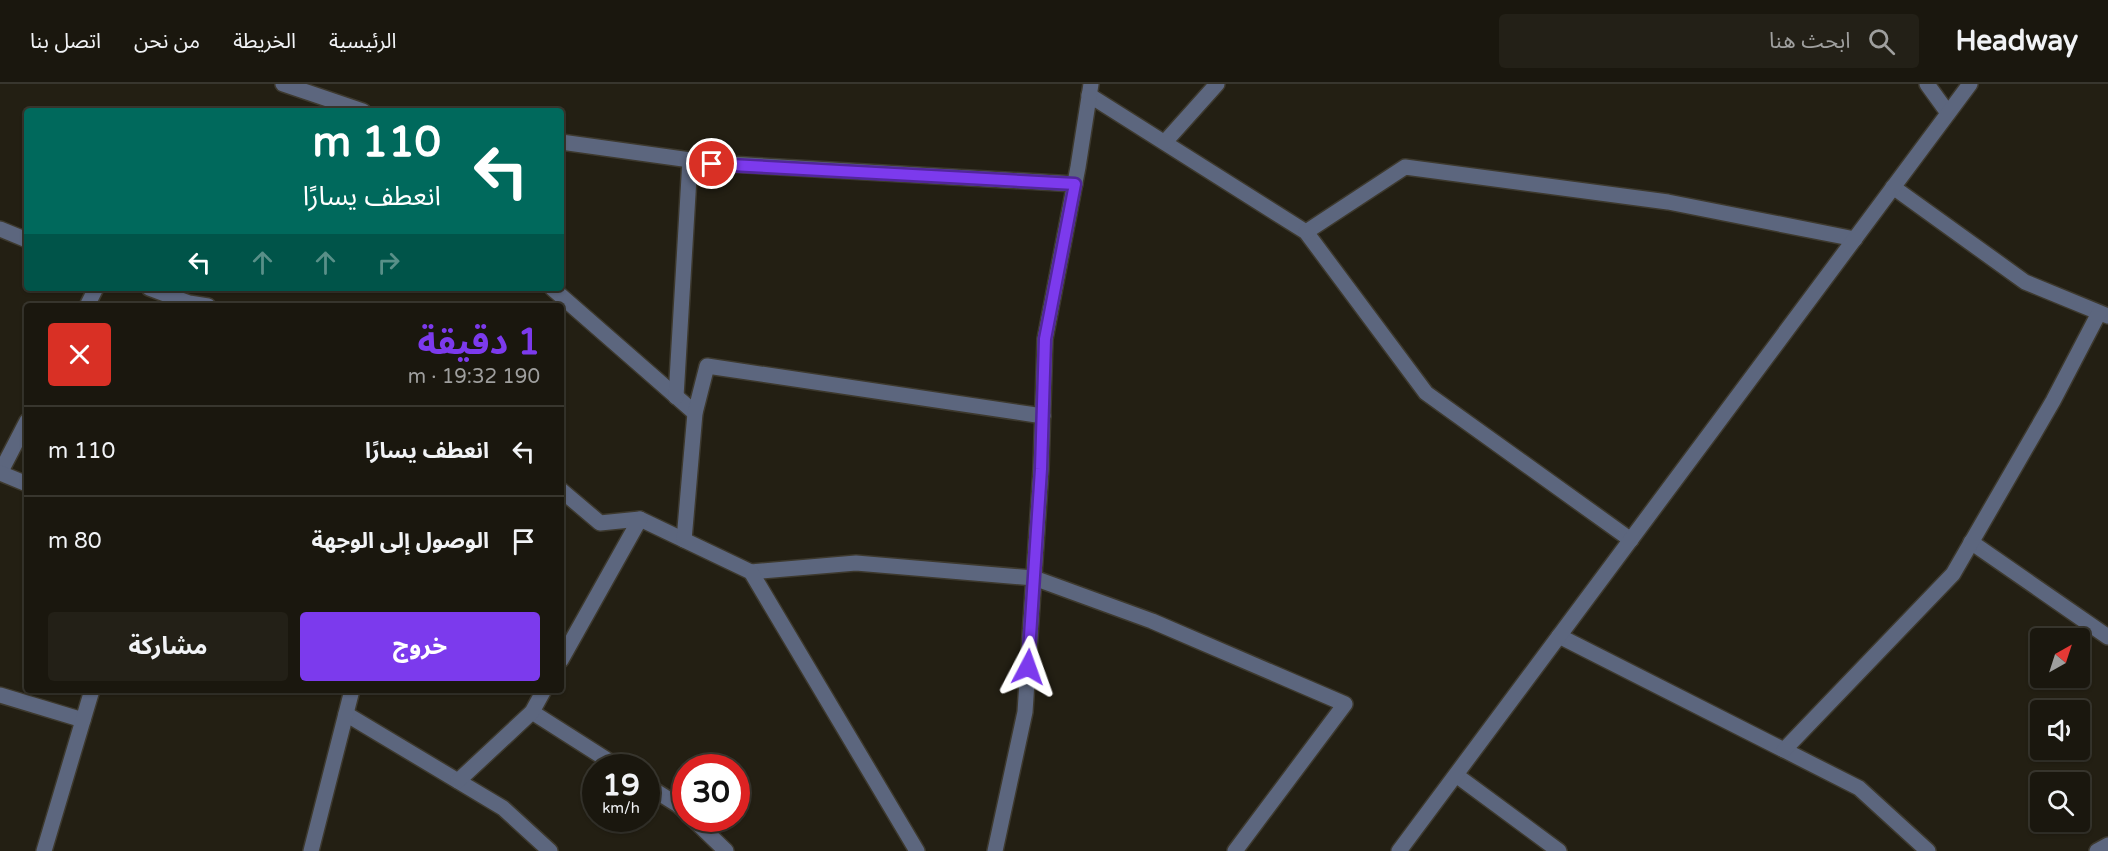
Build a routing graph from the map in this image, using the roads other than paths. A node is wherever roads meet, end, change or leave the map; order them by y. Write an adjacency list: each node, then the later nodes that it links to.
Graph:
1 (283, 84): 7 (street)
2 (332, 84): 7 (street)
3 (1217, 84): 11 (street)
4 (1927, 84): 9 (street)
5 (1970, 84): 9 (street)
6 (1090, 89): 11 (street); 13 (street)
7 (333, 101): 8 (street)
8 (354, 108)
9 (1948, 113): 14 (street)
10 (564, 142): 12 (street)
11 (1165, 142): 16 (street)
12 (690, 160): 13 (street); 23 (street)
13 (1075, 184): 25 (street)
14 (1893, 187): 18 (street); 22 (street)
15 (0, 229): 17 (street)
16 (1306, 232): 18 (street); 32 (street)
17 (24, 239)
18 (1855, 239): 32 (street)
19 (157, 291): 21 (street)
20 (555, 291): 23 (street)
21 (189, 303)
22 (2103, 315): 33 (street)
23 (676, 397): 24 (street)
24 (695, 413): 25 (street); 31 (street)
25 (1043, 416): 35 (street)
26 (24, 427): 27 (street)
27 (0, 473): 28 (street)
28 (24, 482)
29 (564, 493): 30 (street)
30 (640, 519): 31 (street); 38 (street)
31 (684, 540): 34 (street)
32 (1631, 540): 36 (street)
33 (1971, 542): 37 (street); 46 (street)
34 (751, 572): 35 (street); 56 (street)
35 (1034, 578): 57 (street); 58 (street)
36 (1559, 636): 46 (street); 48 (street)
37 (2108, 637)
38 (564, 655)
39 (91, 693): 45 (street)
40 (351, 693): 44 (street)
41 (542, 693): 43 (street)
42 (0, 695): 45 (street)
43 (532, 712): 47 (street); 49 (street)
44 (346, 714): 49 (street); 53 (street)
45 (83, 720): 52 (street)
46 (1784, 750): 61 (street)
47 (598, 754)
48 (1455, 775): 59 (street); 60 (street)
49 (458, 781): 54 (street)
50 (706, 832): 55 (street)
51 (2108, 844): 62 (street)
52 (44, 851)
53 (311, 851)
54 (550, 851)
55 (726, 851)
56 (917, 851)
57 (995, 851)
58 (1235, 851)
59 (1399, 851)
60 (1559, 851)
61 (1928, 851)
62 (2097, 851)

